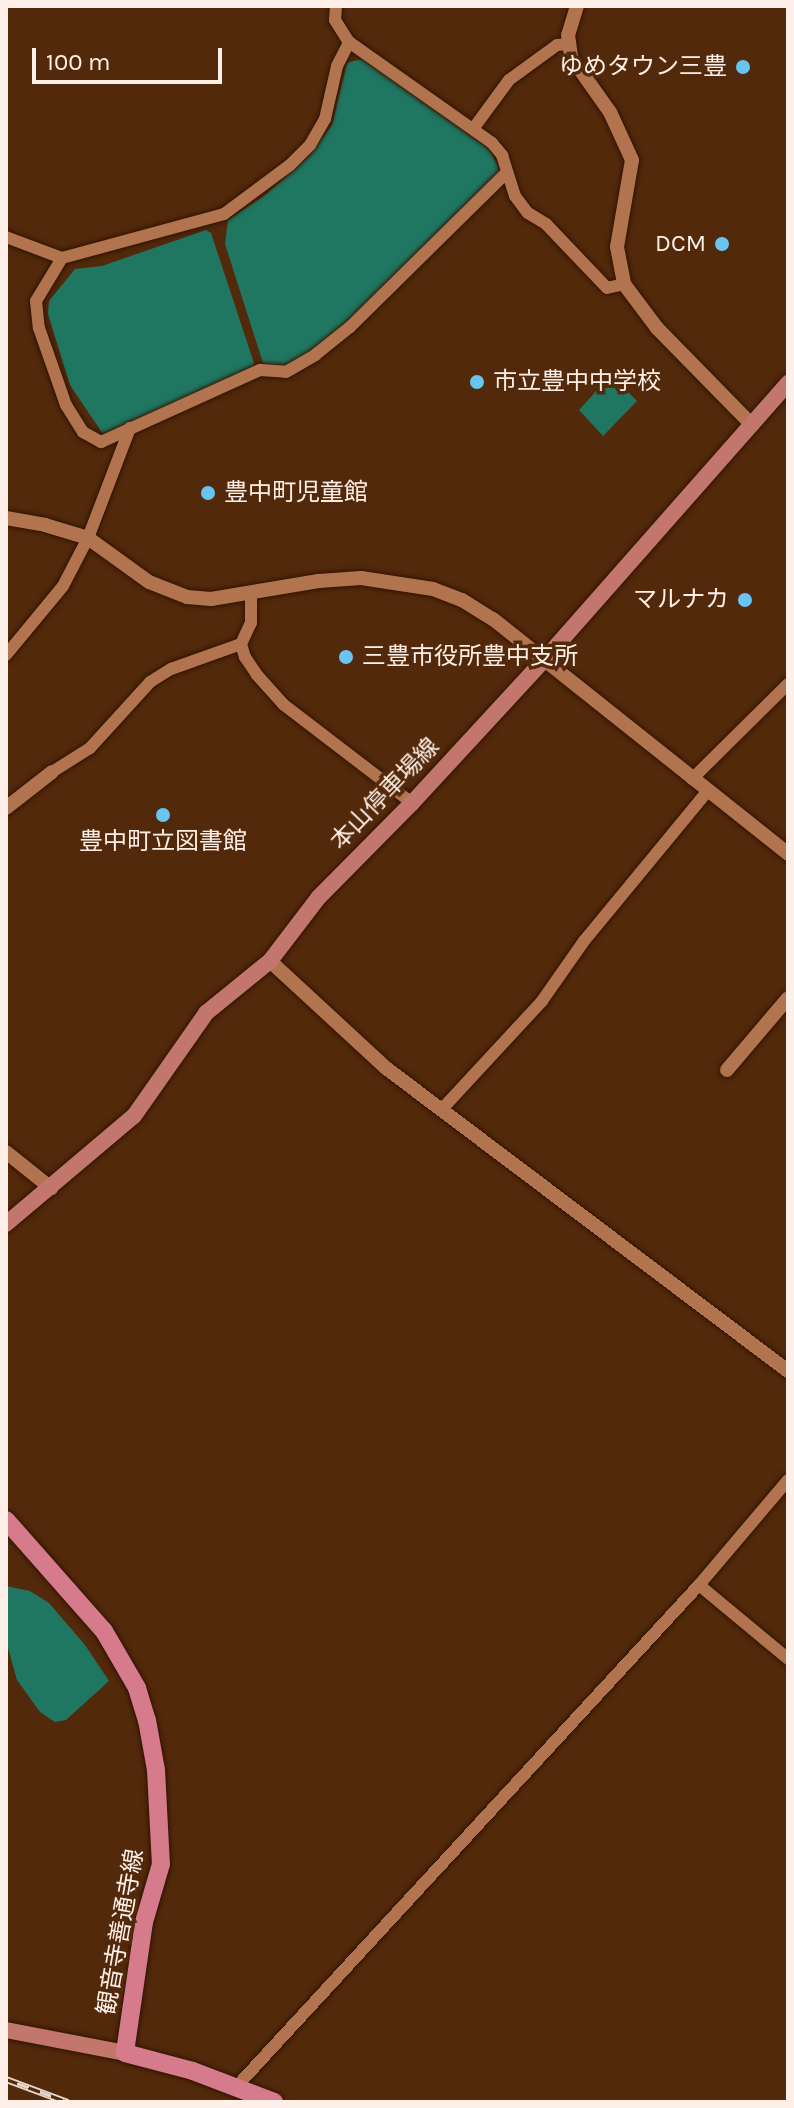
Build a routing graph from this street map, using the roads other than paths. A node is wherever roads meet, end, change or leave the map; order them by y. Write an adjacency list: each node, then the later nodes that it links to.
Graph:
1 (336, 6): 3 (street)
2 (577, 6): 4 (street)
3 (349, 42): 5 (street); 8 (street)
4 (569, 44): 5 (street); 9 (street)
5 (473, 129): 6 (street)
6 (506, 173): 9 (street); 12 (street)
7 (6, 237): 8 (street)
8 (62, 258): 12 (street)
9 (624, 284): 11 (street)
10 (788, 383): 11 (main road, 本山停車場線)
11 (752, 425): 18 (main road, 本山停車場線)
12 (130, 428): 14 (street)
13 (6, 518): 14 (street)
14 (88, 538): 15 (street); 17 (street)
15 (251, 593): 16 (street); 18 (street)
16 (241, 644): 20 (street); 23 (street)
17 (6, 655)
18 (543, 661): 21 (street); 23 (main road, 本山停車場線)
19 (788, 684): 21 (street)
20 (52, 772): 24 (street)
21 (692, 779): 22 (street)
22 (707, 792): 25 (street); 29 (street)
23 (412, 803): 26 (main road, 本山停車場線)
24 (6, 808)
25 (788, 854)
26 (270, 961): 29 (street); 31 (main road, 本山停車場線)
27 (788, 998): 28 (street)
28 (727, 1070)
29 (443, 1108): 33 (street)
30 (6, 1152): 31 (street)
31 (51, 1188): 32 (main road, 本山停車場線)
32 (6, 1224)
33 (788, 1371)
34 (788, 1480): 36 (street)
35 (6, 1520): 39 (main road, 観音寺善通寺線)
36 (699, 1585): 37 (street); 40 (street)
37 (788, 1659)
38 (6, 2030): 39 (main road)
39 (125, 2053): 40 (main road, 観音寺善通寺線)
40 (237, 2086): 41 (main road, 観音寺善通寺線)
41 (274, 2102)

